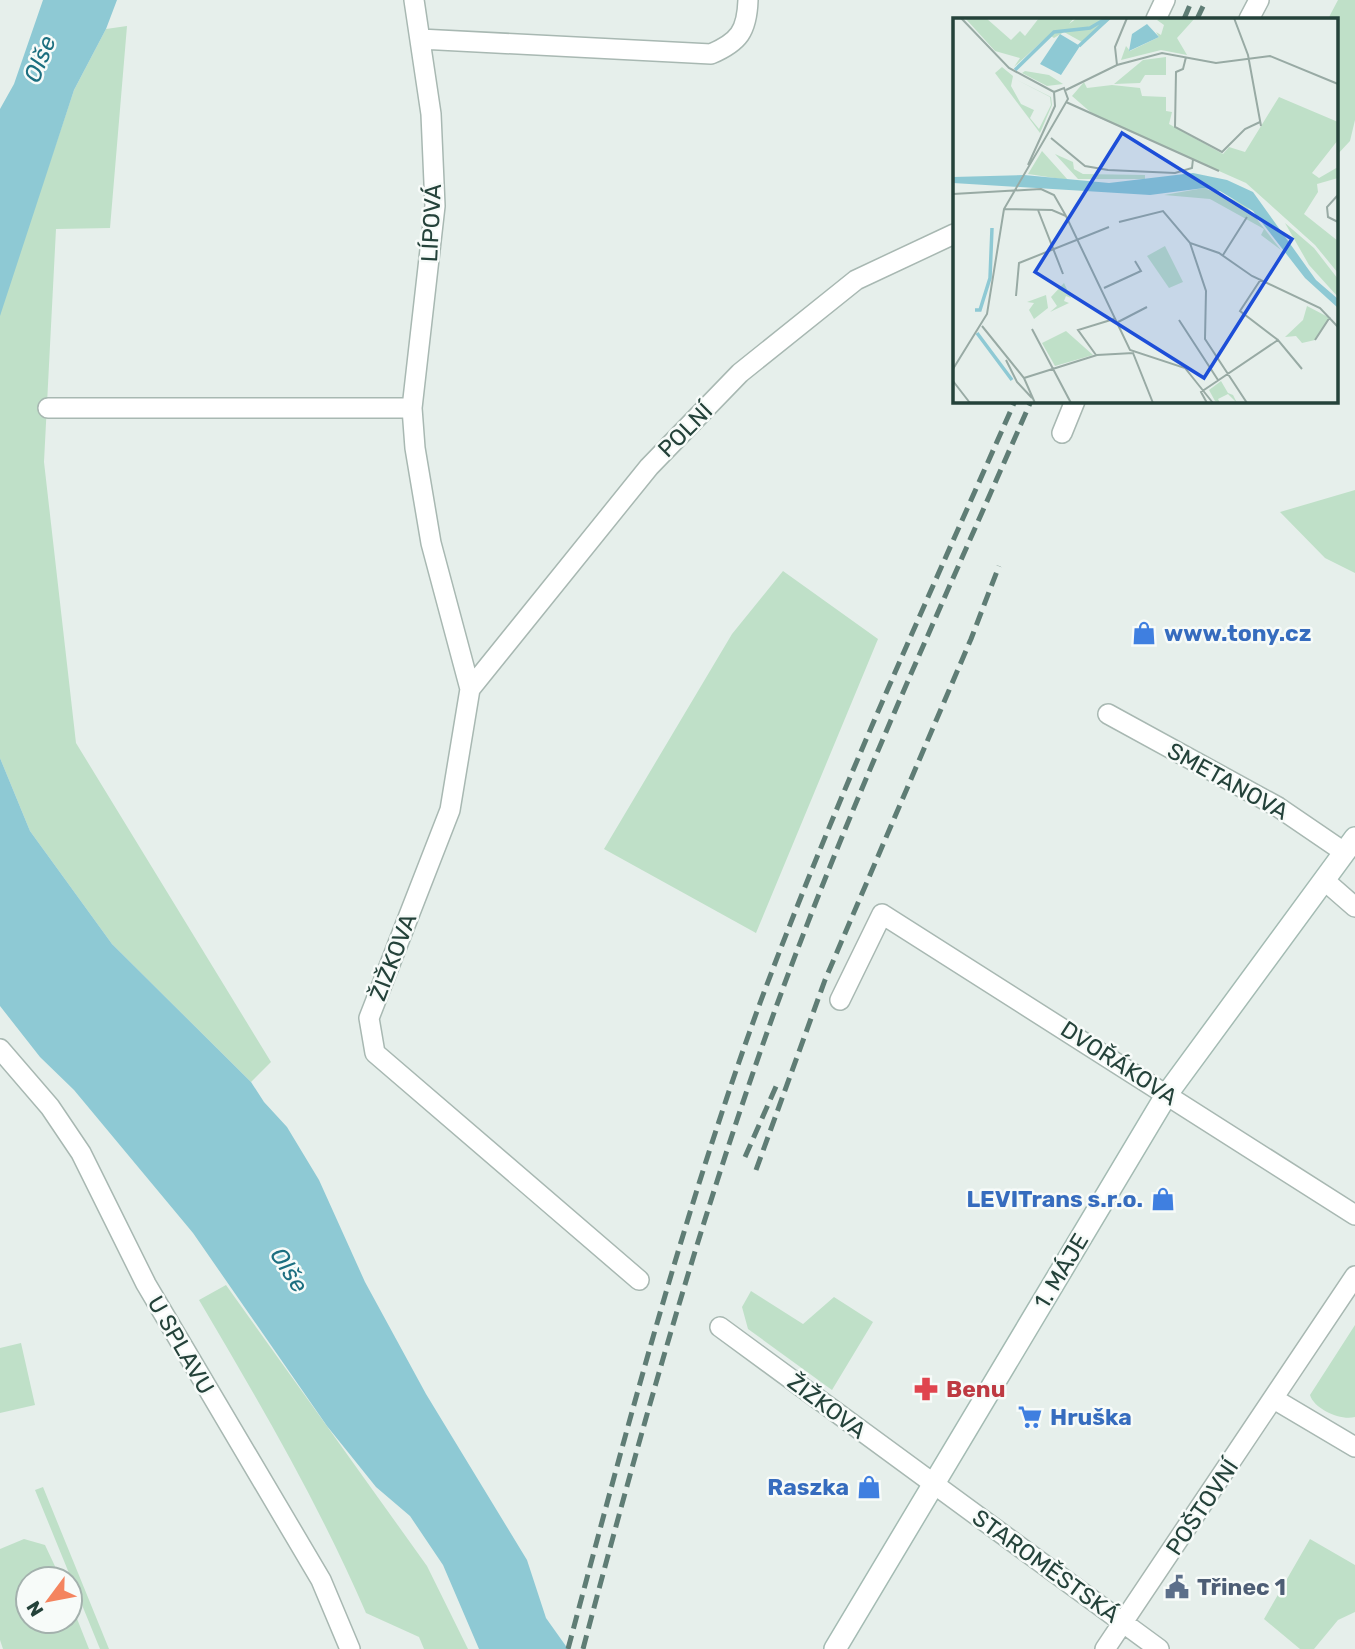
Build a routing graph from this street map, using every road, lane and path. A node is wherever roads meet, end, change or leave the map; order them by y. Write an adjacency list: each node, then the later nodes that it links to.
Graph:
1 (414, 0): 7 (street, LÍPOVÁ)
2 (748, 0): 7 (street)
3 (1165, 0): 5 (street)
4 (1259, 0): 6 (street)
5 (1156, 18)
6 (1250, 18)
7 (419, 39): 11 (street, LÍPOVÁ)
8 (953, 234): 13 (street, POLNÍ)
9 (1075, 402): 12 (street)
10 (48, 408): 11 (street)
11 (412, 408): 13 (street, LÍPOVÁ)
12 (1062, 433)
13 (470, 689): 23 (street, ŽIŽKOVA)
14 (1108, 714): 15 (street, SMETANOVA)
15 (1350, 845): 16 (main road, 1. MÁJE)
16 (1324, 880): 17 (street); 20 (main road, 1. MÁJE)
17 (1355, 907)
18 (840, 1000): 20 (street, DVOŘÁKOVA)
19 (0, 1049): 29 (street, U SPLAVU)
20 (1167, 1094): 21 (street, DVOŘÁKOVA); 27 (main road, 1. MÁJE)
21 (1355, 1215)
22 (1355, 1276): 25 (street, POŠTOVNÍ)
23 (639, 1280)
24 (720, 1327): 27 (street, ŽIŽKOVA)
25 (1274, 1399): 26 (street); 28 (street, POŠTOVNÍ)
26 (1355, 1447)
27 (934, 1483): 28 (street, STAROMĚSTSKÁ); 30 (main road, 1. MÁJE)
28 (1123, 1623): 31 (street, POŠTOVNÍ); 32 (street, STAROMĚSTSKÁ)
29 (350, 1649)
30 (835, 1649)
31 (1105, 1649)
32 (1159, 1649)

